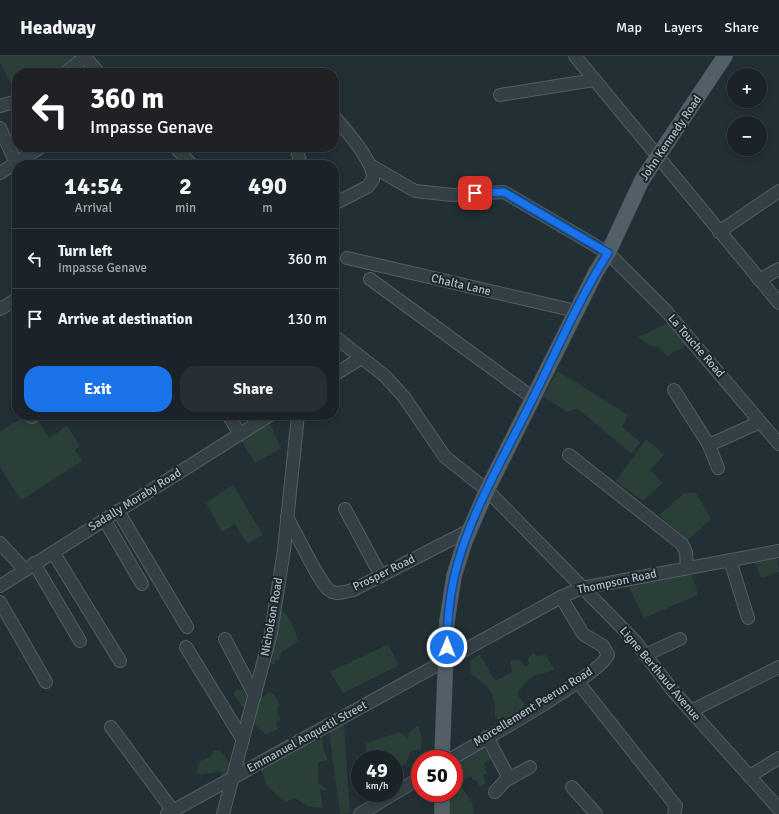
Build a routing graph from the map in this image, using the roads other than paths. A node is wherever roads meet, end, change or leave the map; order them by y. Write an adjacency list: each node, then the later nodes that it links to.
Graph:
1 (84, 56): 4 (street); 5 (street)
2 (575, 56): 6 (street)
3 (725, 56): 14 (main road, John Kennedy Road)
4 (71, 68)
5 (95, 68)
6 (594, 80): 7 (street); 14 (street)
7 (500, 95)
8 (12, 102): 9 (street)
9 (0, 106)
10 (339, 123): 19 (street)
11 (0, 128): 15 (street)
12 (33, 152): 16 (street)
13 (180, 152): 17 (street)
14 (656, 156): 23 (street); 24 (main road, John Kennedy Road)
15 (15, 160)
16 (21, 160)
17 (187, 160)
18 (12, 166): 20 (street)
19 (372, 169): 22 (street); 24 (street, La Touche Road)
20 (0, 173)
21 (779, 191): 23 (street)
22 (339, 201)
23 (719, 232): 28 (street)
24 (608, 253): 33 (main road, John Kennedy Road); 42 (street, La Touche Road)
25 (347, 258): 33 (street, Chalta Lane)
26 (779, 269): 28 (street)
27 (370, 279): 38 (street)
28 (759, 280): 29 (street)
29 (775, 291): 31 (street)
30 (12, 302): 32 (street)
31 (779, 303)
32 (0, 309)
33 (576, 311): 38 (main road, John Kennedy Road)
34 (339, 340): 35 (street, Ligne Berthaud Avenue)
35 (361, 358): 36 (street); 48 (street, Ligne Berthaud Avenue)
36 (339, 372)
37 (674, 390): 45 (street)
38 (533, 398): 48 (main road, John Kennedy Road)
39 (231, 420): 43 (street)
40 (262, 420): 43 (street, Sadally Moraby Road)
41 (297, 420): 51 (street, Nicholson Road)
42 (760, 422): 44 (street, La Touche Road); 45 (street)
43 (240, 434): 50 (street, Sadally Moraby Road)
44 (779, 444)
45 (709, 445): 47 (street)
46 (569, 456): 59 (street)
47 (718, 468)
48 (488, 490): 53 (main road, John Kennedy Road); 63 (street, Ligne Berthaud Avenue)
49 (345, 509): 60 (street)
50 (118, 511): 52 (street, Sadally Moraby Road); 67 (street)
51 (287, 517): 60 (street, Prosper Road); 78 (street, Nicholson Road)
52 (104, 519): 56 (street, Sadally Moraby Road); 61 (street)
53 (470, 530): 60 (street, Prosper Road); 73 (main road, John Kennedy Road)
54 (0, 543): 58 (street)
55 (779, 551): 57 (street, Thompson Road)
56 (53, 552): 58 (street, Sadally Moraby Road); 74 (street)
57 (730, 560): 59 (street, Thompson Road); 66 (street)
58 (29, 567): 62 (street, Sadally Moraby Road); 70 (street)
59 (687, 568): 63 (street, Thompson Road)
60 (381, 576)
61 (142, 584)
62 (0, 586)
63 (582, 588): 64 (street, Thompson Road); 72 (street, Ligne Berthaud Avenue)
64 (561, 597): 73 (street, Thompson Road); 77 (street, Morcellement Peerun Road)
65 (0, 602): 76 (street)
66 (748, 618)
67 (187, 627)
68 (225, 639): 78 (street)
69 (680, 639): 72 (street)
70 (80, 641)
71 (186, 647): 82 (street)
72 (645, 655): 79 (street, Ligne Berthaud Avenue)
73 (447, 660): 83 (main road, John Kennedy Road); 88 (street, Emmanuel Anquetil Street)
74 (120, 661)
75 (779, 667): 79 (street)
76 (46, 682)
77 (578, 682): 81 (street, Morcellement Peerun Road); 100 (street)
78 (255, 696): 82 (street, Nicholson Road)
79 (691, 711): 87 (street, Ligne Berthaud Avenue)
80 (111, 727): 95 (street)
81 (487, 737): 84 (street, Morcellement Peerun Road); 89 (street)
82 (243, 740): 88 (street, Nicholson Road)
83 (442, 750)
84 (463, 752)
85 (779, 758): 87 (street)
86 (530, 767): 89 (street)
87 (750, 776): 94 (street, Ligne Berthaud Avenue)
88 (232, 778): 95 (street, Emmanuel Anquetil Street); 96 (street, Nicholson Road)
89 (509, 778): 92 (street)
90 (411, 783): 97 (street)
91 (572, 787): 99 (street)
92 (495, 792)
93 (442, 802): 98 (main road)
94 (779, 809)
95 (170, 813)
96 (223, 814)
97 (360, 814)
98 (442, 814)
99 (596, 814)
100 (674, 814)

